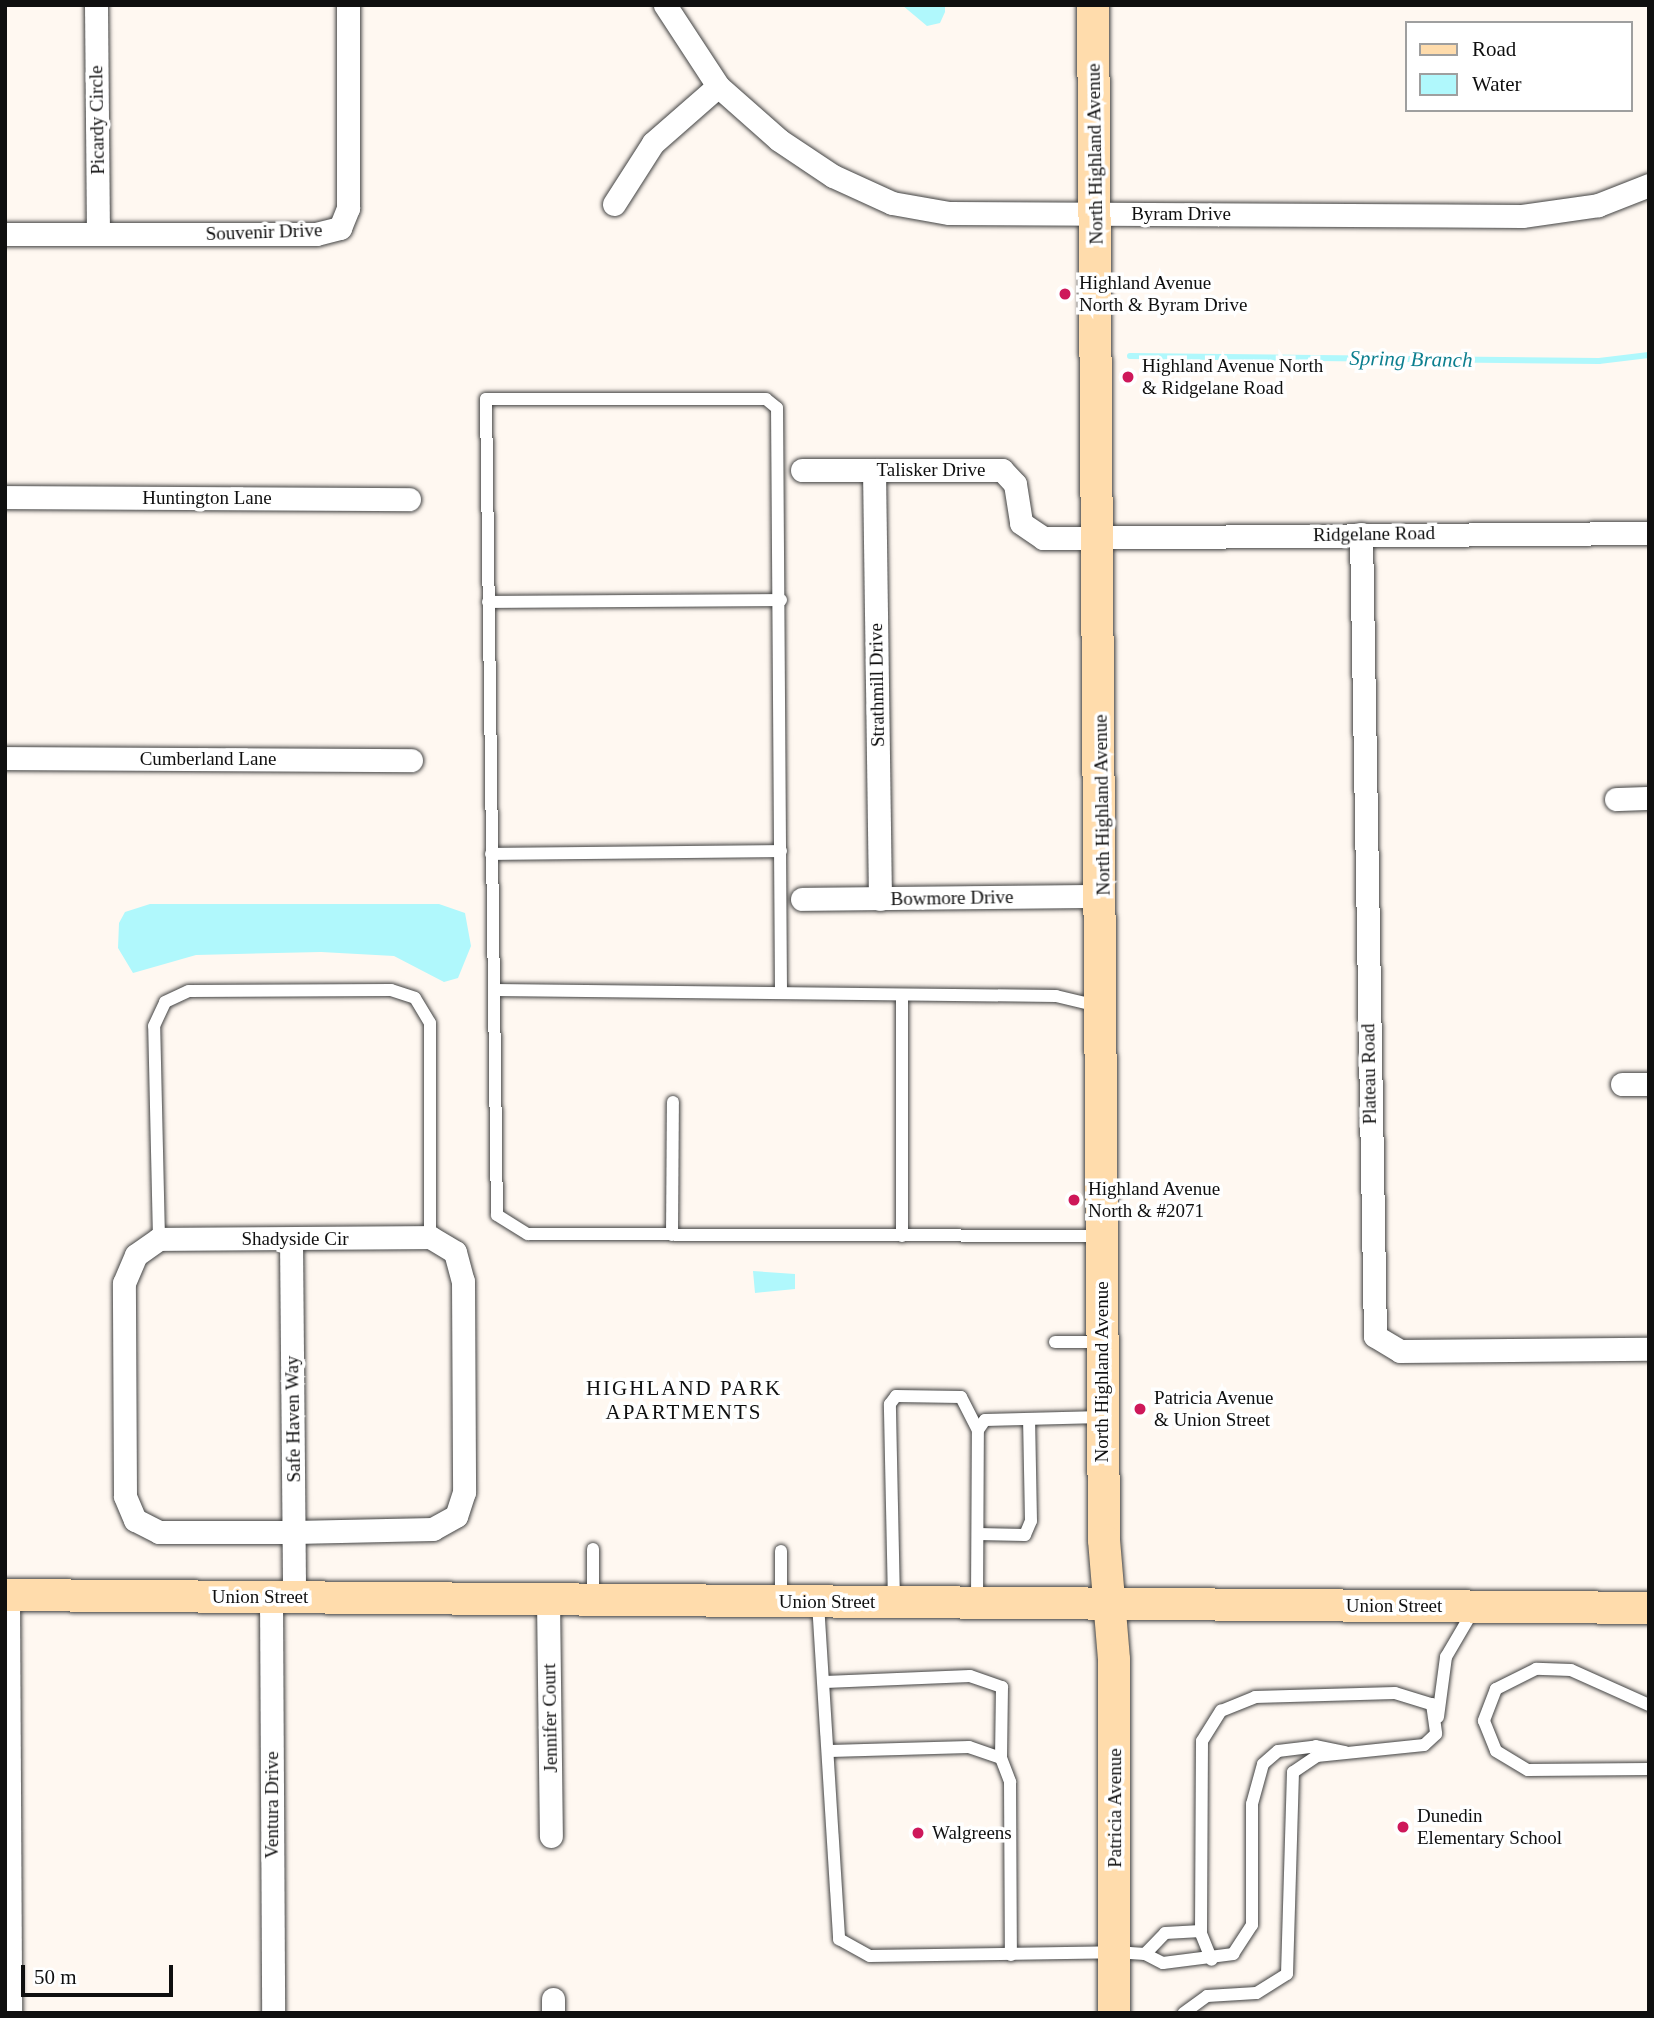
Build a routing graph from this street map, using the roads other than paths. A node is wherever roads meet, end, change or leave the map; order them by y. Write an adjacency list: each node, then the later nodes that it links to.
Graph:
1 (96, 5): 10 (street, Picardy Circle)
2 (348, 5): 10 (street, Souvenir Drive)
3 (665, 5): 5 (street, Byram Drive)
4 (1093, 5): 8 (street, North Highland Avenue)
5 (718, 86): 7 (street); 8 (street, Byram Drive)
6 (1649, 185): 8 (street, Byram Drive)
7 (614, 204)
8 (1096, 213): 17 (street, North Highland Avenue)
9 (5, 234): 10 (street, Souvenir Drive)
10 (98, 234)
11 (802, 470): 12 (street, Talisker Drive)
12 (874, 470): 17 (street, Talisker Drive); 28 (street, Strathmill Drive)
13 (5, 497): 14 (street, Huntington Lane)
14 (409, 499)
15 (1649, 533): 16 (street, Ridgelane Road)
16 (1361, 534): 17 (street, Ridgelane Road); 44 (street, Plateau Road)
17 (1099, 537): 26 (street, North Highland Avenue)
18 (781, 600): 19 (lane); 19 (lane); 24 (lane)
19 (488, 602): 25 (lane)
20 (5, 758): 21 (street, Cumberland Lane)
21 (411, 760)
22 (1649, 798): 23 (street)
23 (1616, 799)
24 (781, 851): 25 (lane); 30 (lane)
25 (491, 854): 29 (lane)
26 (1102, 896): 28 (street, Bowmore Drive); 32 (street, North Highland Avenue)
27 (802, 899): 28 (street, Bowmore Drive)
28 (880, 899)
29 (495, 990): 30 (lane); 36 (lane)
30 (781, 992): 31 (lane)
31 (902, 997): 32 (lane); 37 (lane)
32 (1104, 1007): 38 (street, North Highland Avenue)
33 (1622, 1084): 34 (street)
34 (1649, 1084)
35 (673, 1102): 36 (lane)
36 (673, 1235): 37 (lane)
37 (902, 1236): 38 (lane)
38 (1101, 1236): 43 (street, North Highland Avenue)
39 (430, 1237): 40 (lane); 41 (street, Shadyside Cir); 48 (street)
40 (159, 1240): 41 (street, Shadyside Cir); 48 (street)
41 (291, 1240): 48 (street, Safe Haven Way)
42 (1055, 1342): 43 (lane)
43 (1102, 1342): 45 (street, North Highland Avenue)
44 (1649, 1349)
45 (1103, 1417): 46 (lane); 60 (street, North Highland Avenue)
46 (1029, 1419): 47 (lane); 49 (lane)
47 (978, 1430): 49 (lane); 58 (lane)
48 (294, 1532): 53 (street, Safe Haven Way)
49 (978, 1534): 59 (lane)
50 (593, 1549): 55 (lane)
51 (781, 1551): 56 (lane)
52 (7, 1595): 53 (street, Union Street); 75 (street)
53 (283, 1597): 54 (street, Union Street); 76 (street, Ventura Drive)
54 (548, 1600): 55 (street, Union Street); 70 (street, Jennifer Court)
55 (593, 1600): 56 (street, Union Street)
56 (781, 1601): 57 (street, Union Street)
57 (818, 1602): 58 (street, Union Street); 63 (lane)
58 (894, 1602): 59 (street, Union Street)
59 (977, 1603): 60 (street, Union Street)
60 (1110, 1604): 61 (street, Union Street); 72 (street, Patricia Avenue)
61 (1477, 1607): 62 (street, Union Street); 65 (lane)
62 (1649, 1608)
63 (825, 1682): 66 (lane); 68 (lane)
64 (1649, 1705): 69 (lane)
65 (1438, 1717): 67 (lane); 71 (lane)
66 (830, 1751): 68 (lane); 73 (lane)
67 (1345, 1752): 74 (lane); 78 (lane)
68 (1001, 1758): 73 (lane)
69 (1649, 1769)
70 (551, 1836)
71 (1200, 1931): 72 (lane); 74 (lane)
72 (1130, 1953): 73 (lane); 74 (lane); 77 (street, Patricia Avenue)
73 (1012, 1955)
74 (1213, 1960)
75 (10, 2013)
76 (273, 2013)
77 (1114, 2013)
78 (1184, 2013)

